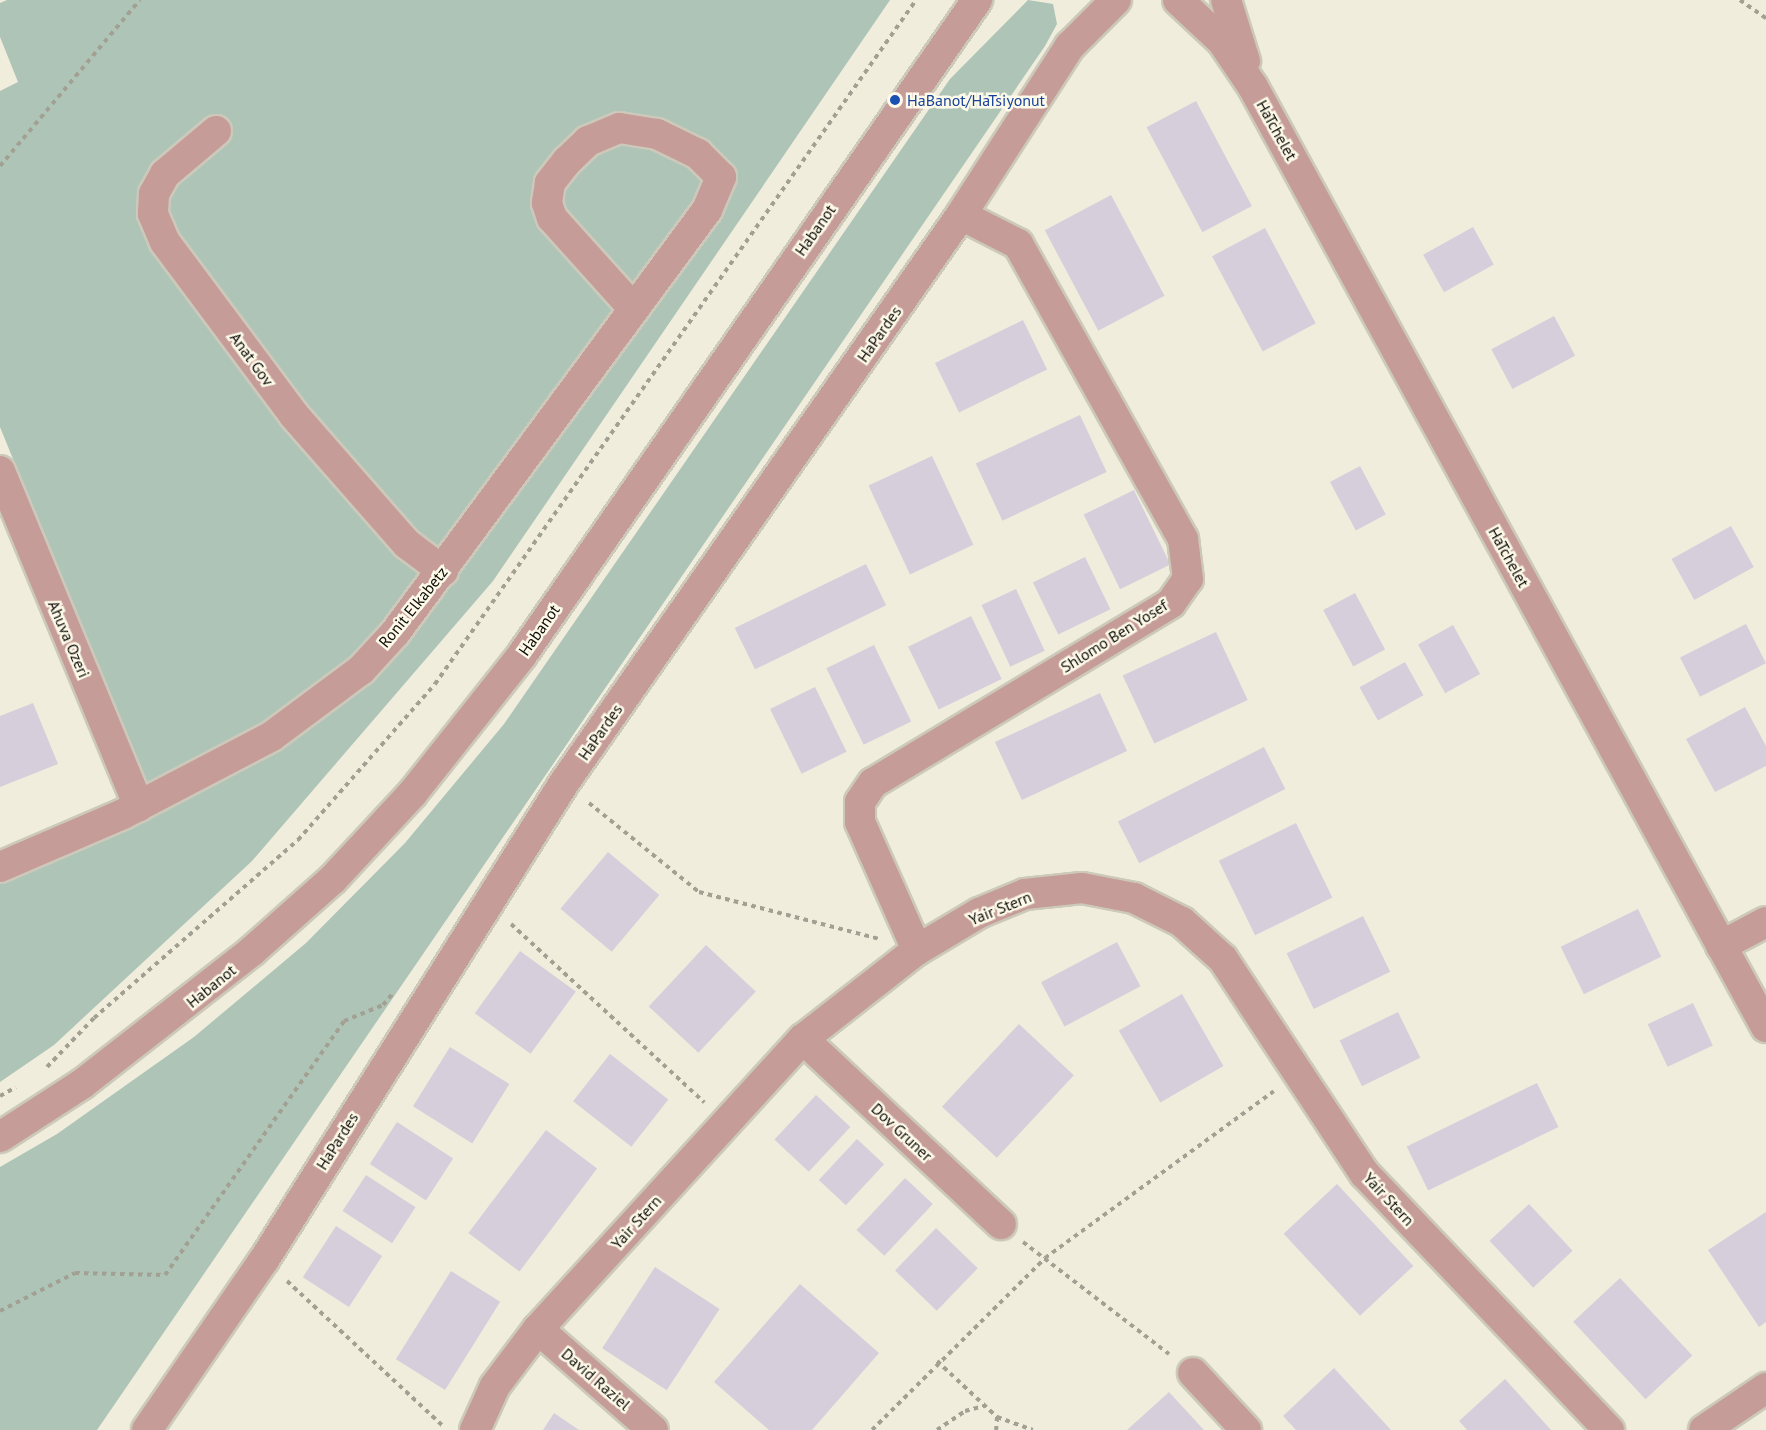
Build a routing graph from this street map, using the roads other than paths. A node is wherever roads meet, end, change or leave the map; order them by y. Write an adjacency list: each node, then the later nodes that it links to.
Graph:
1 (1084, 0): 6 (street, HaPardes)
2 (1116, 0): 6 (street, HaPardes)
3 (1178, 0): 7 (street, HaTchelet)
4 (1226, 0): 7 (street, HaTchelet)
5 (976, 6): 20 (street, Habanot)
6 (1070, 46): 9 (street, HaPardes)
7 (1253, 87): 16 (street, HaTchelet)
8 (216, 131): 12 (street, Anat Gov)
9 (961, 215): 17 (street, Shlomo Ben Yosef); 25 (street, HaPardes)
10 (633, 308): 10 (street, Ronit Elkabetz); 12 (street, Ronit Elkabetz)
11 (0, 471): 13 (street, Ahuva Ozeri)
12 (443, 571): 13 (street, Ronit Elkabetz)
13 (139, 806): 14 (street, Ronit Elkabetz)
14 (0, 867)
15 (1766, 922): 16 (street)
16 (1721, 946): 18 (street, HaTchelet)
17 (917, 950): 19 (street, Yair Stern); 29 (street, Yair Stern)
18 (1766, 1027)
19 (803, 1039): 21 (street, Dov Gruner); 22 (street, Yair Stern)
20 (0, 1137)
21 (1001, 1224)
22 (538, 1329): 26 (street, Yair Stern); 27 (street, David Raziel)
23 (1193, 1373): 28 (street)
24 (1766, 1388): 30 (street)
25 (147, 1430)
26 (475, 1430)
27 (653, 1430)
28 (1246, 1430)
29 (1608, 1430)
30 (1704, 1430)

